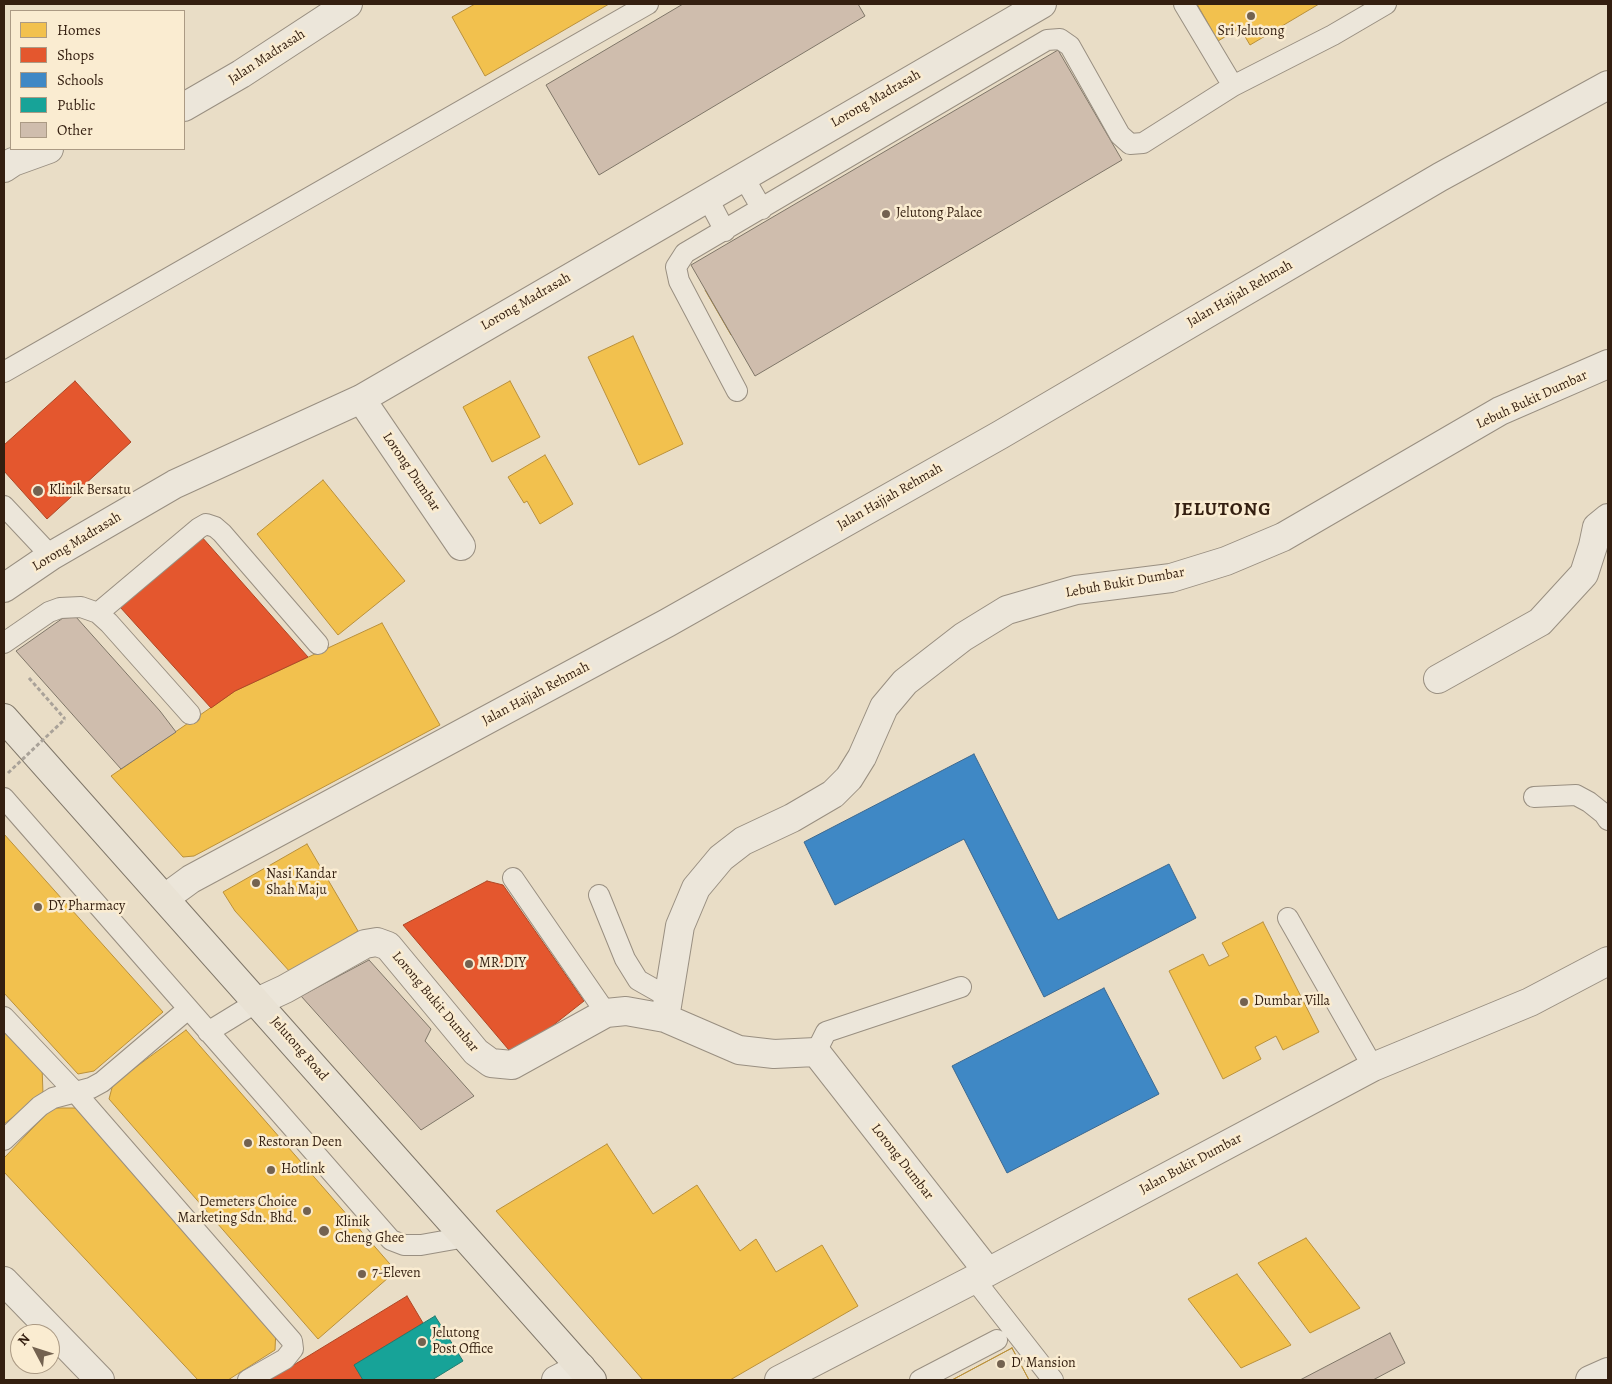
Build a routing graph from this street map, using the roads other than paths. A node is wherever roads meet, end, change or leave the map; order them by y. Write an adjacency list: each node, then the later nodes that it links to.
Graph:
1 (348, 4): 8 (street, Jalan Madrasah)
2 (648, 4): 16 (lane)
3 (1042, 4): 11 (street, Lorong Madrasah)
4 (1184, 4): 7 (lane)
5 (1386, 4): 7 (lane)
6 (1608, 85): 35 (street, Jalan Hajjah Rehmah)
7 (1233, 86): 13 (lane)
8 (185, 106)
9 (46, 150): 10 (street)
10 (4, 168)
11 (743, 176): 12 (street, Lorong Madrasah); 13 (lane)
12 (707, 197): 14 (lane); 18 (street, Lorong Madrasah)
13 (762, 209): 14 (lane)
14 (725, 231): 17 (lane)
15 (1605, 371): 40 (street, Lebuh Bukit Dumbar)
16 (4, 372)
17 (736, 391)
18 (361, 399): 21 (street, Lorong Dumbar); 22 (street, Lorong Madrasah)
19 (4, 506): 22 (lane)
20 (1608, 518): 27 (street)
21 (461, 546)
22 (51, 556): 23 (street, Lorong Madrasah)
23 (4, 588)
24 (98, 613): 25 (lane); 26 (lane); 28 (lane)
25 (4, 643)
26 (318, 644)
27 (1438, 679)
28 (190, 714)
29 (4, 718): 35 (main road, Jelutong Road)
30 (1534, 797): 32 (lane)
31 (4, 798): 41 (lane)
32 (1608, 820)
33 (513, 878): 42 (lane)
34 (599, 895): 40 (lane)
35 (165, 898): 39 (main road, Jelutong Road)
36 (1288, 918): 46 (lane)
37 (1608, 961): 46 (street, Jalan Bukit Dumbar)
38 (961, 987): 45 (lane)
39 (257, 1002): 42 (street, Lorong Bukit Dumbar); 44 (lane); 49 (main road, Jelutong Road)
40 (666, 1007): 42 (street, Lorong Bukit Dumbar); 45 (street, Lorong Bukit Dumbar)
41 (188, 1009): 44 (lane); 47 (lane)
42 (606, 1013)
43 (4, 1017): 47 (lane)
44 (208, 1032): 49 (lane)
45 (816, 1052): 50 (street, Lorong Dumbar)
46 (1373, 1067): 50 (street, Jalan Bukit Dumbar)
47 (76, 1093): 48 (lane); 57 (lane)
48 (4, 1140)
49 (466, 1237): 54 (main road, Jelutong Road)
50 (981, 1276): 59 (street, Jalan Bukit Dumbar); 60 (lane)
51 (4, 1281): 56 (street)
52 (997, 1340): 55 (lane)
53 (1608, 1372): 61 (street)
54 (586, 1374): 58 (street)
55 (931, 1378)
56 (100, 1380)
57 (248, 1380)
58 (556, 1380)
59 (779, 1380)
60 (1052, 1380)
61 (1590, 1380)

